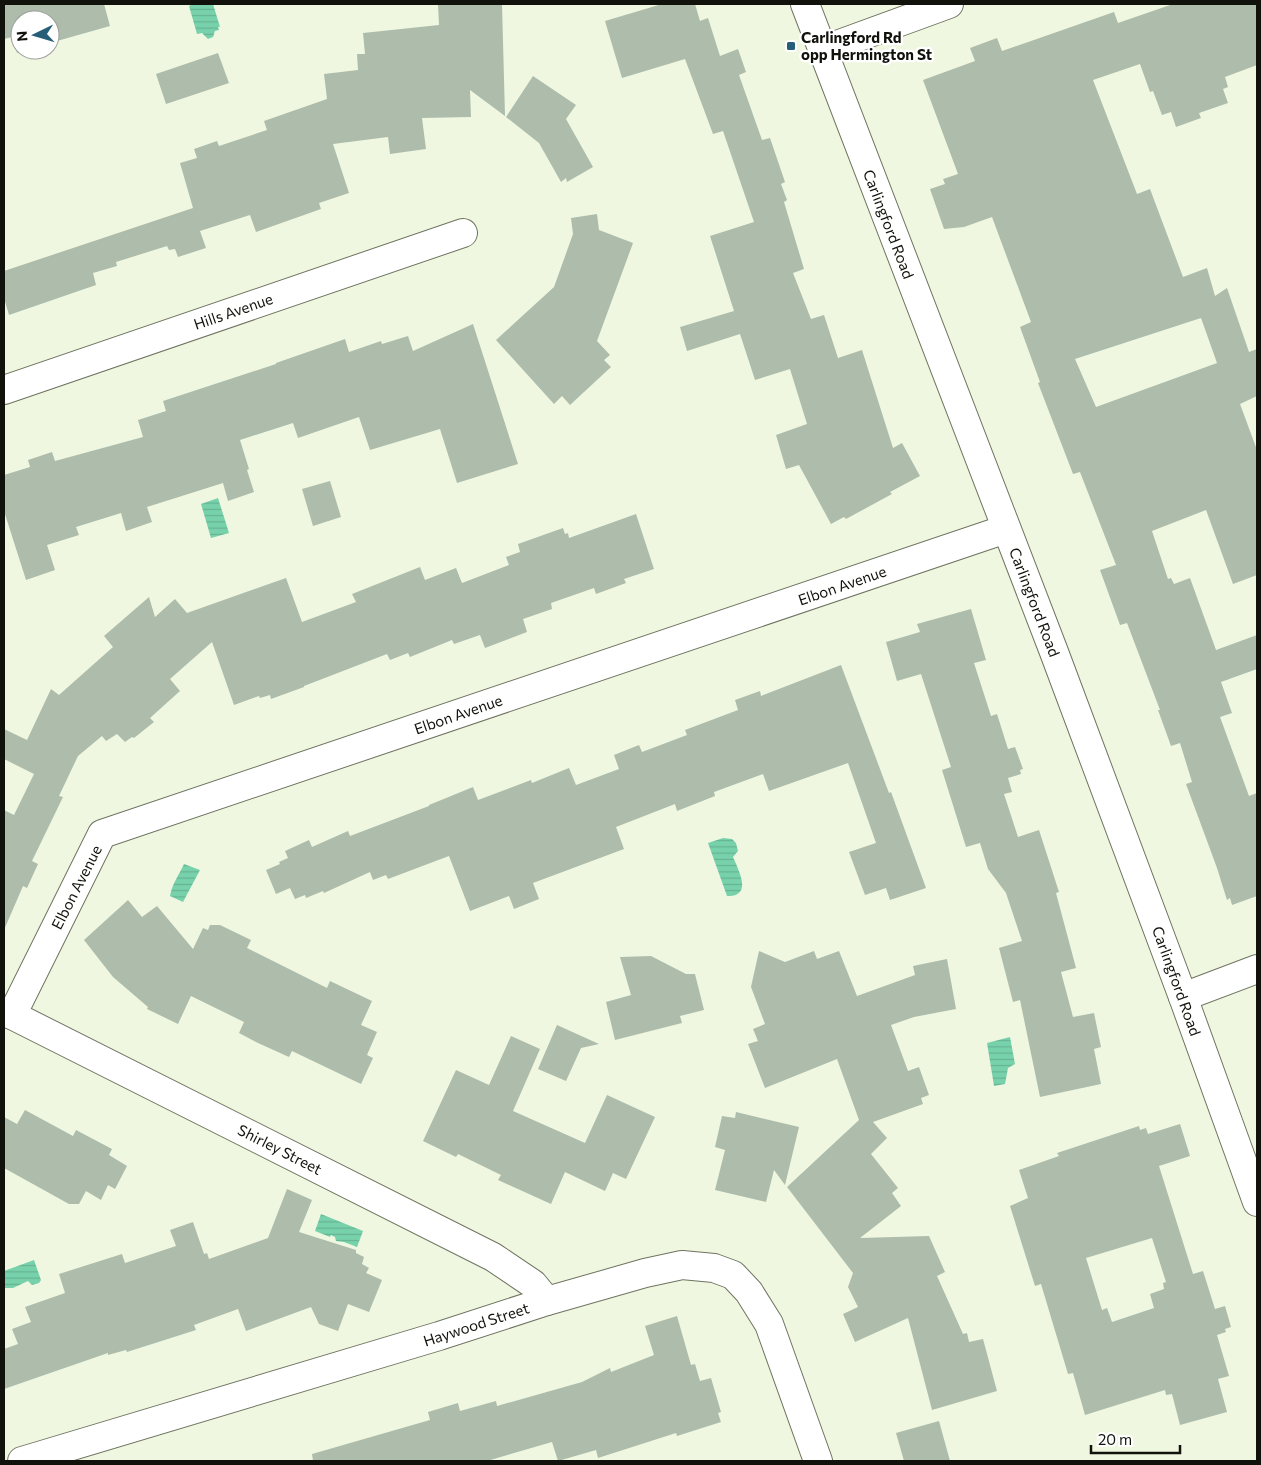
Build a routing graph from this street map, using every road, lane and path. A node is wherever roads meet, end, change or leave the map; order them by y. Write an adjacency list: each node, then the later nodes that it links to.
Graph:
1 (805, 4): 3 (street, Carlingford Road)
2 (949, 4): 3 (street)
3 (823, 50): 6 (street, Carlingford Road)
4 (463, 233): 5 (street, Hills Avenue)
5 (4, 390)
6 (1006, 529): 8 (street, Carlingford Road); 9 (street, Elbon Avenue)
7 (1257, 969): 8 (street)
8 (1183, 997): 10 (street, Carlingford Road)
9 (8, 1013): 11 (street, Shirley Street)
10 (1257, 1202)
11 (546, 1301): 12 (street, Haywood Street); 13 (street, Haywood Street)
12 (22, 1461)
13 (818, 1461)

